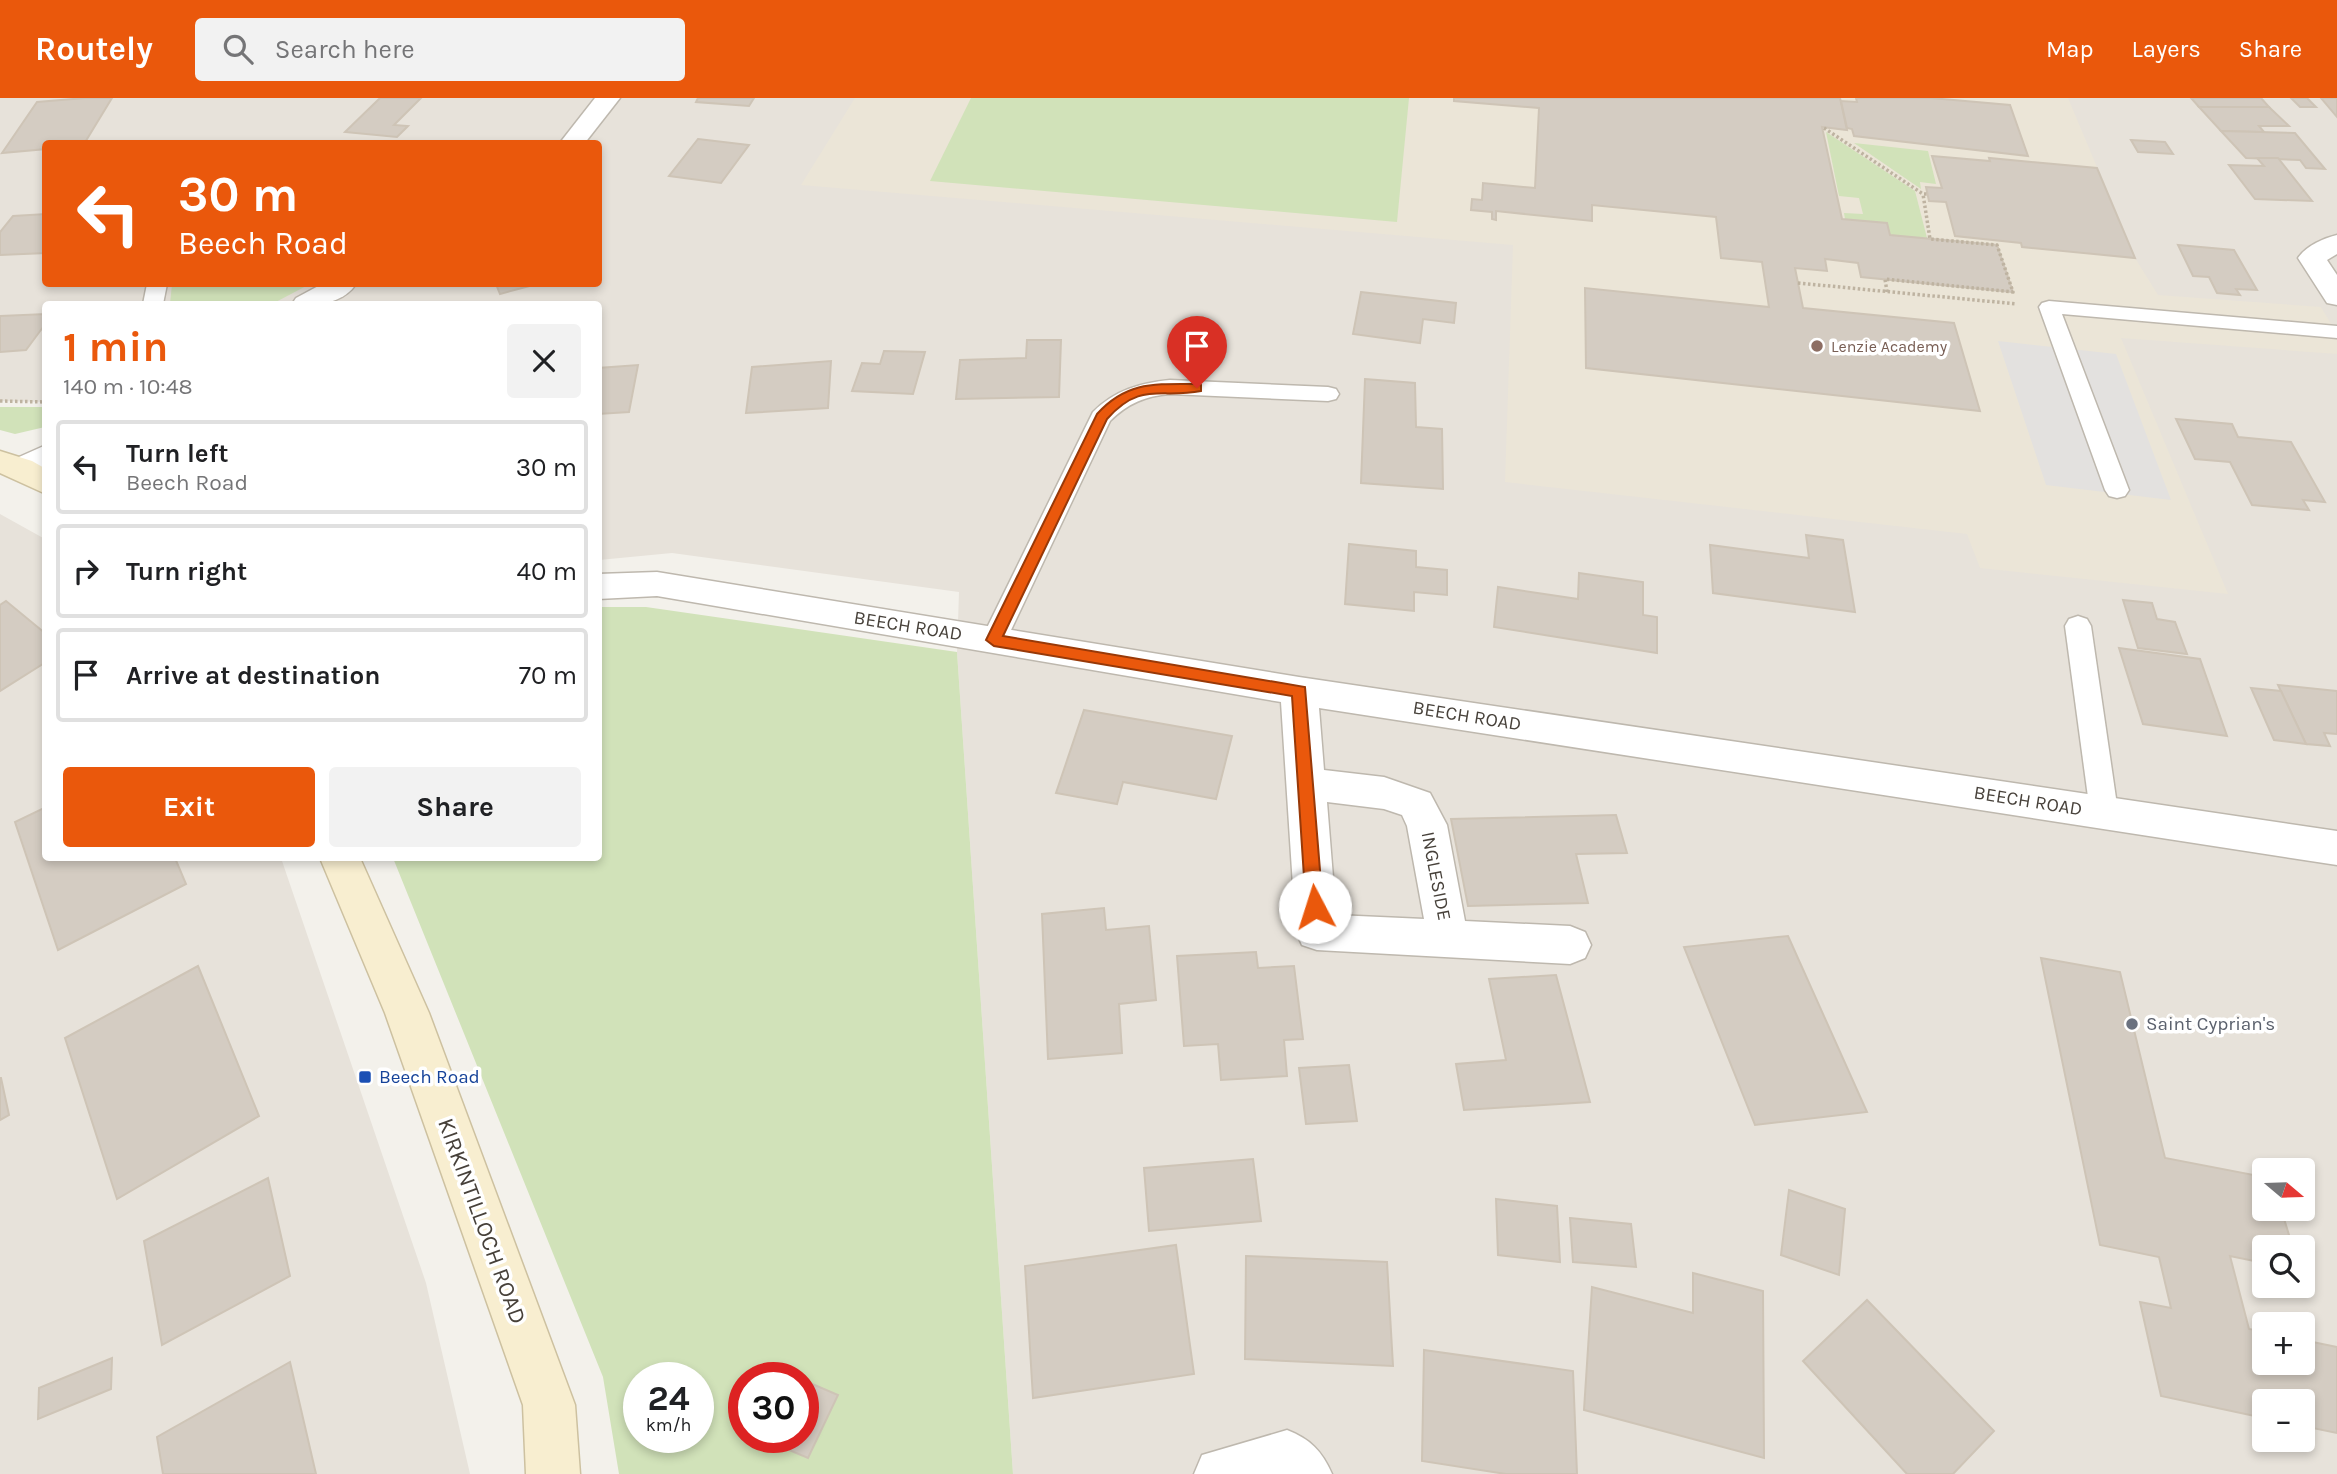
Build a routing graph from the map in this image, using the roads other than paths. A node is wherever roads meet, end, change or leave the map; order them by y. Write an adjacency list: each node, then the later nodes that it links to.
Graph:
1 (608, 98): 2 (street)
2 (574, 140)
3 (2337, 243): 5 (street)
4 (337, 287): 6 (street)
5 (2337, 296)
6 (311, 301)
7 (2337, 332): 9 (lane)
8 (1328, 394): 12 (lane)
9 (2117, 490)
10 (602, 587): 12 (street, BEECH ROAD)
11 (2078, 626): 15 (lane)
12 (994, 640): 13 (street, BEECH ROAD)
13 (1299, 691): 14 (street, INGLESIDE); 15 (street, BEECH ROAD)
14 (1304, 784): 18 (street, INGLESIDE); 18 (street, INGLESIDE)
15 (2104, 812): 16 (street, BEECH ROAD)
16 (2337, 848)
17 (341, 861): 20 (main road, KIRKINTILLOCH ROAD)
18 (1448, 939): 19 (street, INGLESIDE)
19 (1570, 945)
20 (554, 1474)
21 (1221, 1474): 22 (street)
22 (1305, 1474)

